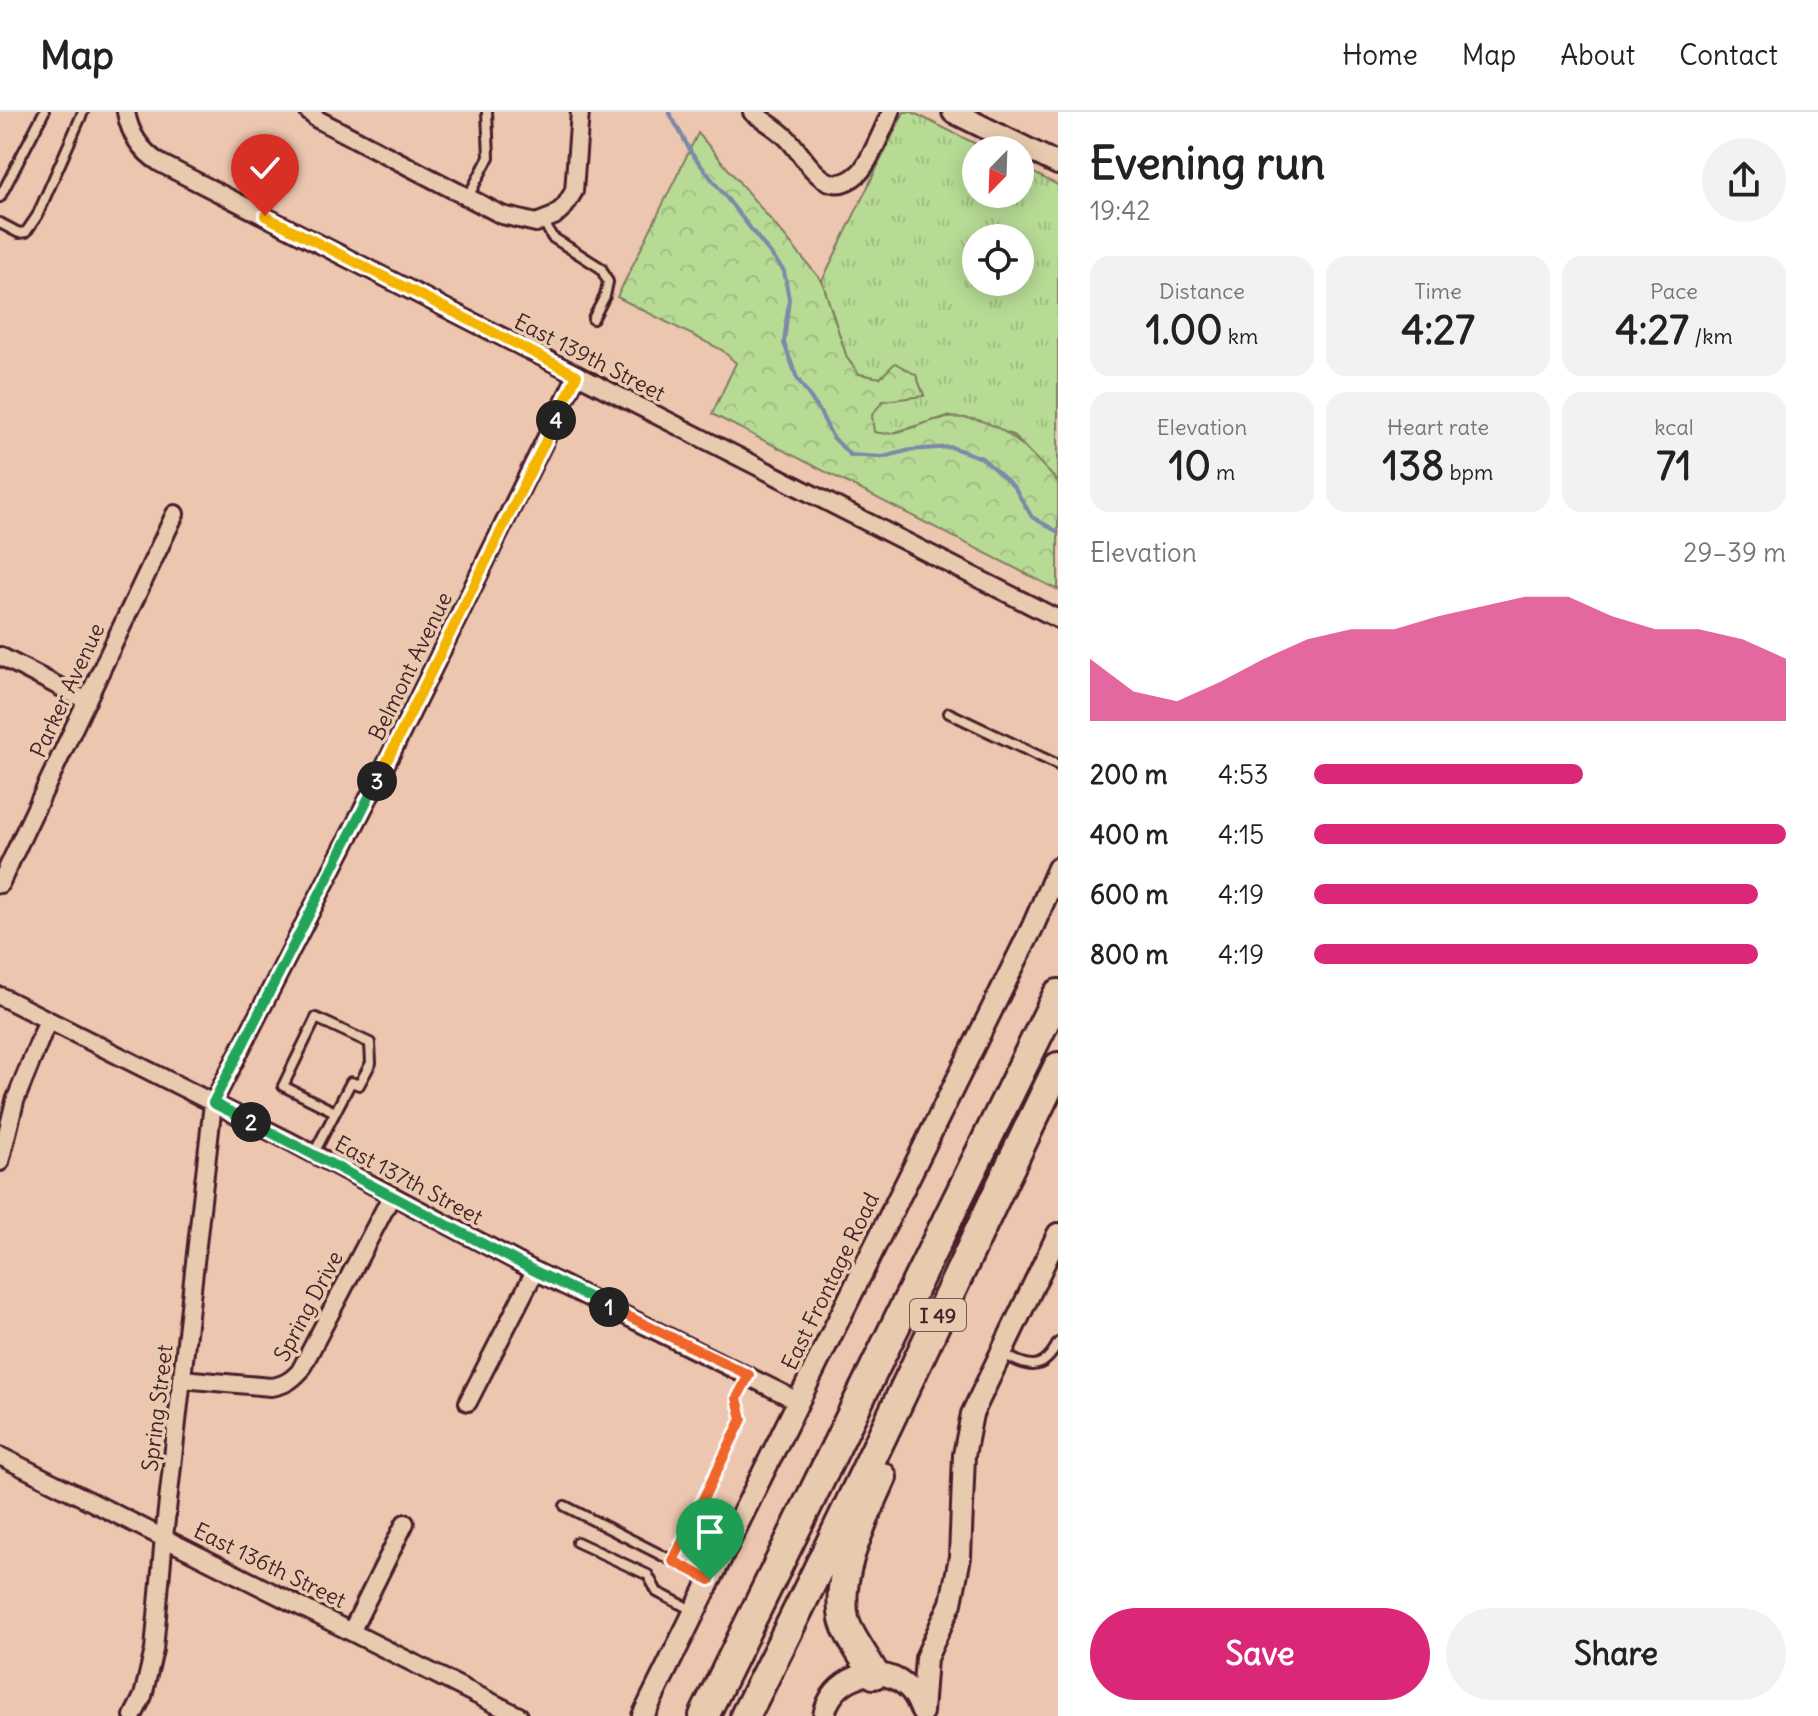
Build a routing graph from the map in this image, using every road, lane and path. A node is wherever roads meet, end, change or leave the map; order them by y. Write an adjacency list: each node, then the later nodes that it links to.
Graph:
1 (44, 112): 12 (lane)
2 (83, 112): 15 (lane)
3 (126, 112): 17 (street, East 139th Street)
4 (309, 112): 13 (street)
5 (487, 112): 13 (lane)
6 (580, 112): 14 (street)
7 (752, 112): 8 (street)
8 (891, 112)
9 (953, 112): 10 (street)
10 (978, 118): 11 (street)
11 (1058, 164)
12 (0, 197)
13 (468, 197): 14 (street)
14 (543, 220): 16 (lane)
15 (0, 223)
16 (593, 319)
17 (577, 375): 19 (street, East 139th Street); 30 (street, Belmont Avenue)
18 (175, 514): 21 (street, Parker Avenue)
19 (1058, 619)
20 (0, 656): 21 (street)
21 (87, 701): 25 (street, Parker Avenue)
22 (949, 713): 23 (lane)
23 (1058, 765)
24 (1058, 868): 42 (street, East Frontage Road)
25 (0, 884)
26 (1058, 994): 59 (highway, I 49)
27 (0, 996): 28 (street, East 137th Street)
28 (48, 1020): 30 (street, East 137th Street); 33 (street)
29 (1058, 1067): 37 (highway, I 49)
30 (213, 1103): 32 (street, East 137th Street); 41 (street, Spring Street)
31 (335, 1112): 31 (lane); 32 (lane)
32 (314, 1154): 34 (street, East 137th Street)
33 (0, 1162)
34 (392, 1195): 36 (street, East 137th Street); 41 (street, Spring Drive)
35 (1058, 1234): 39 (street)
36 (535, 1271): 40 (street, East 137th Street); 43 (street)
37 (932, 1328): 54 (highway); 60 (highway, I 49)
38 (1058, 1343): 39 (lane)
39 (1001, 1353): 53 (street)
40 (749, 1375): 42 (street, East 137th Street); 49 (lane)
41 (182, 1379): 47 (street, Spring Street)
42 (798, 1401): 50 (street, East Frontage Road)
43 (468, 1402)
44 (0, 1456): 47 (street, East 136th Street)
45 (565, 1506): 49 (lane)
46 (405, 1523): 52 (street)
47 (164, 1537): 52 (street, East 136th Street); 56 (street, Spring Street)
48 (577, 1542): 51 (lane)
49 (673, 1561): 50 (lane)
50 (710, 1580): 51 (street, East Frontage Road)
51 (694, 1612): 58 (street, East Frontage Road)
52 (352, 1630): 57 (street, East 136th Street)
53 (926, 1658): 54 (street); 55 (street)
54 (882, 1675): 55 (street); 61 (street)
55 (923, 1714)
56 (133, 1716)
57 (519, 1716)
58 (643, 1716)
59 (704, 1716)
60 (745, 1716)
61 (824, 1716)

